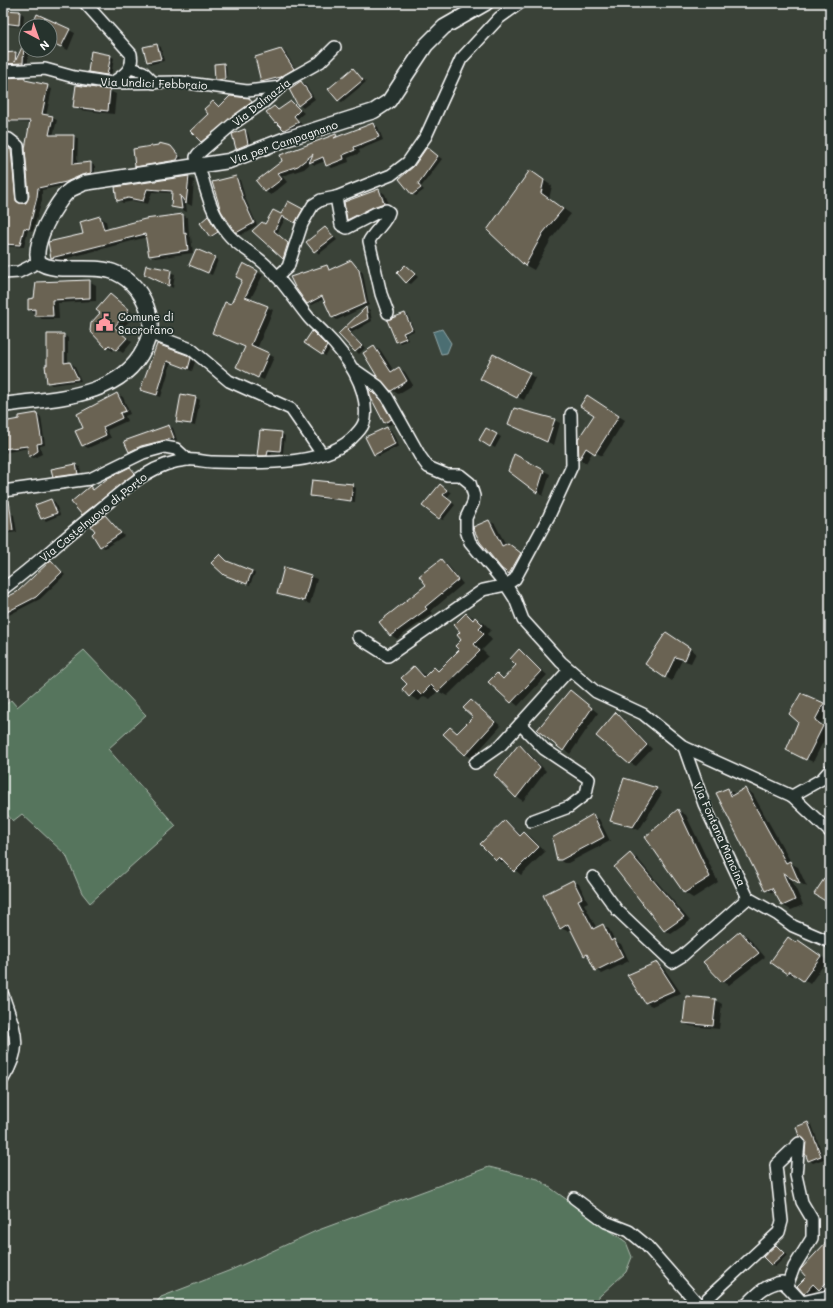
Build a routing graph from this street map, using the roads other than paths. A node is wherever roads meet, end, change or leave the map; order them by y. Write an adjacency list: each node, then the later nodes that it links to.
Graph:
1 (85, 3): 5 (street)
2 (486, 3): 11 (street, Via per Campagnano)
3 (520, 3): 13 (street)
4 (335, 47): 9 (street, Via Dalmazia)
5 (130, 68): 7 (street); 8 (street)
6 (3, 71): 7 (street, Via Undici Febbraio)
7 (112, 83): 8 (street, Via Undici Febbraio)
8 (154, 83): 9 (street, Via Undici Febbraio)
9 (281, 87): 11 (street, Via Dalmazia)
10 (3, 138): 12 (street)
11 (199, 164): 14 (street, Via per Campagnano); 16 (street, Via Castelnuovo di Porto)
12 (22, 197)
13 (336, 197): 16 (street); 17 (street)
14 (39, 262): 15 (street); 18 (street)
15 (3, 274)
16 (277, 277): 19 (street, Via Castelnuovo di Porto)
17 (388, 313)
18 (151, 334): 20 (street); 22 (street)
19 (355, 370): 22 (street, Via Castelnuovo di Porto); 25 (street)
20 (3, 405)
21 (571, 414): 25 (street)
22 (322, 454): 23 (street, Via Castelnuovo di Porto)
23 (188, 460): 24 (street); 26 (street, Via Castelnuovo di Porto)
24 (3, 491)
25 (506, 585): 27 (street); 28 (street)
26 (3, 589)
27 (358, 637)
28 (569, 670): 29 (street); 30 (street)
29 (520, 724): 31 (street); 34 (street)
30 (684, 747): 33 (street); 37 (street, Via Fontana Mancina)
31 (475, 763)
32 (830, 770): 33 (street)
33 (792, 796): 35 (street)
34 (531, 821)
35 (830, 832)
36 (593, 877): 37 (street, Via Fontana Mancina)
37 (748, 898): 38 (street)
38 (828, 941)
39 (3, 995): 40 (street)
40 (3, 1079)
41 (574, 1198): 44 (street)
42 (787, 1286): 43 (street); 45 (street); 46 (street)
43 (830, 1298)
44 (699, 1305)
45 (704, 1305)
46 (746, 1305)

